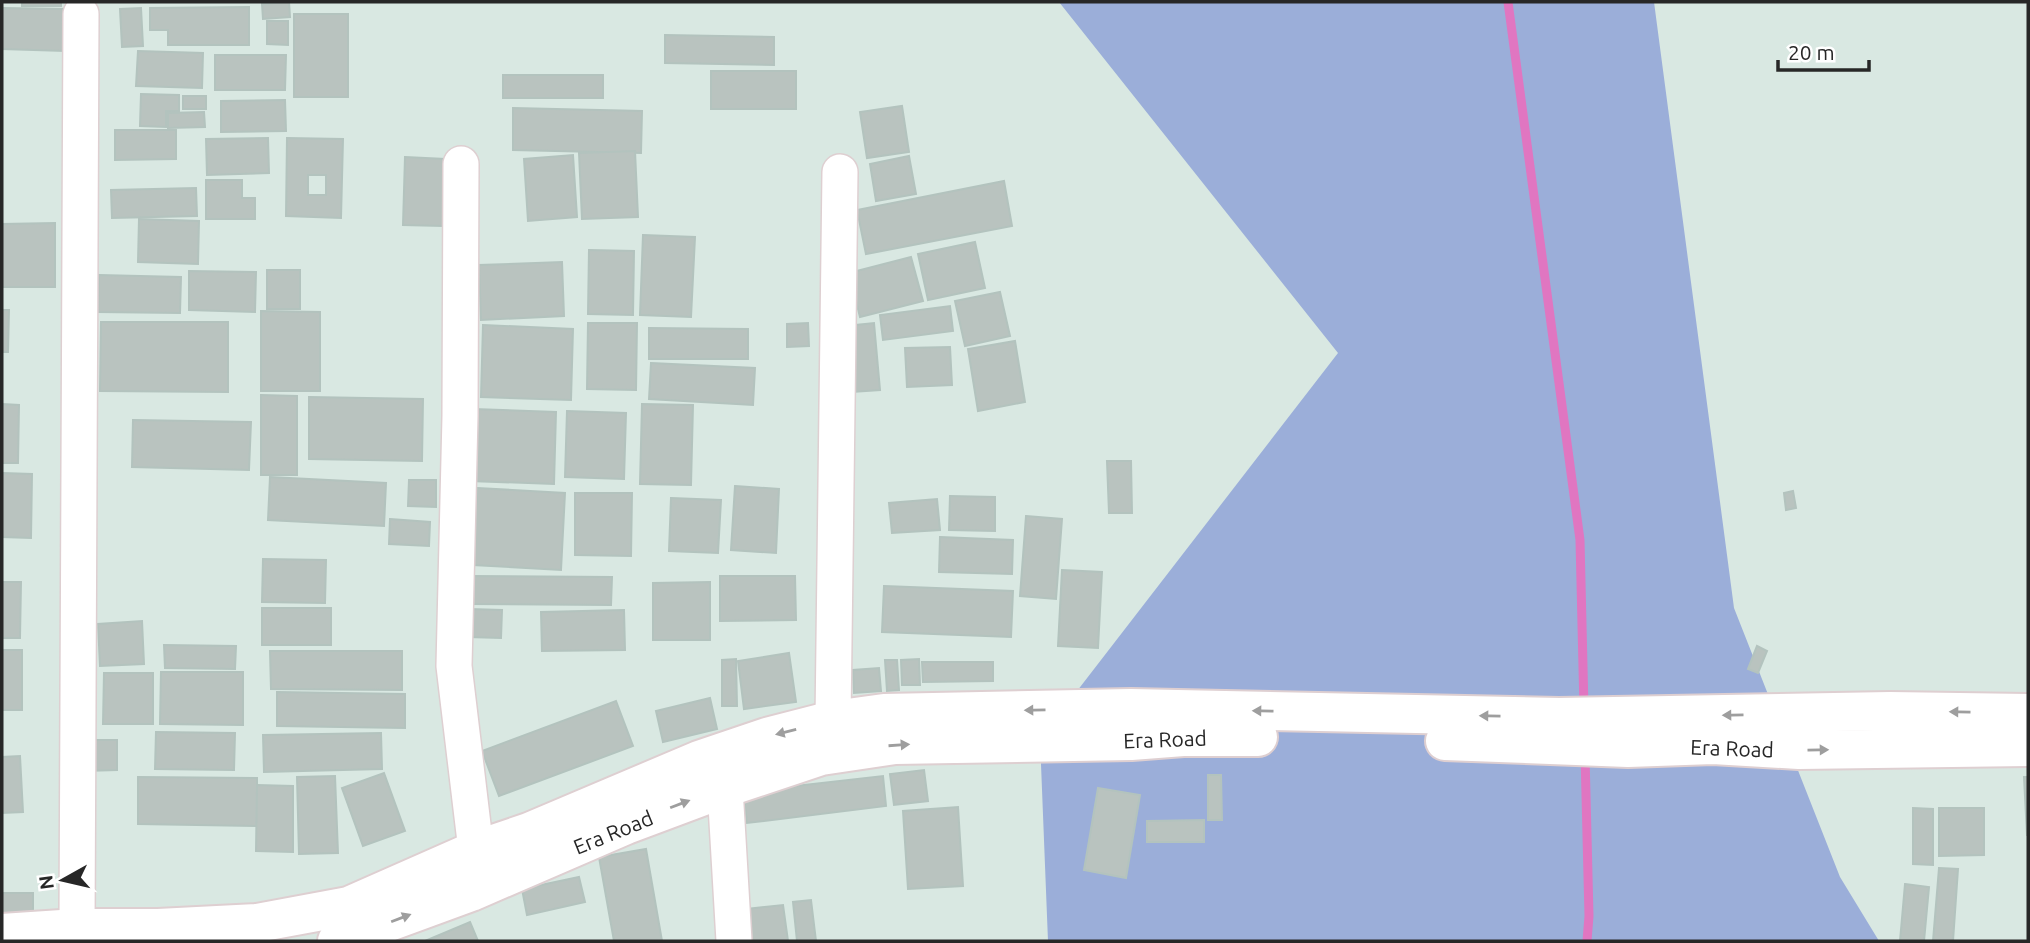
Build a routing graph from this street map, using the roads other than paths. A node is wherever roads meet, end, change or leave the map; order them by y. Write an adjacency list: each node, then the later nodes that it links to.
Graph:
1 (81, 14): 11 (street)
2 (461, 164): 10 (street)
3 (840, 172): 5 (street)
4 (2028, 713): 7 (main road, one-way to 7)
5 (833, 720): 6 (main road, one-way to 5); 10 (main road, one-way to 10)
6 (1131, 725): 7 (main road, Era Road); 9 (main road, Era Road, one-way to 6)
7 (1628, 733): 8 (main road, Era Road, one-way to 8)
8 (2028, 747)
9 (725, 788): 13 (main road, Era Road, one-way to 9); 14 (street)
10 (477, 850): 11 (main road)
11 (77, 929): 12 (main road)
12 (2, 933)
13 (337, 941)
14 (734, 941)

